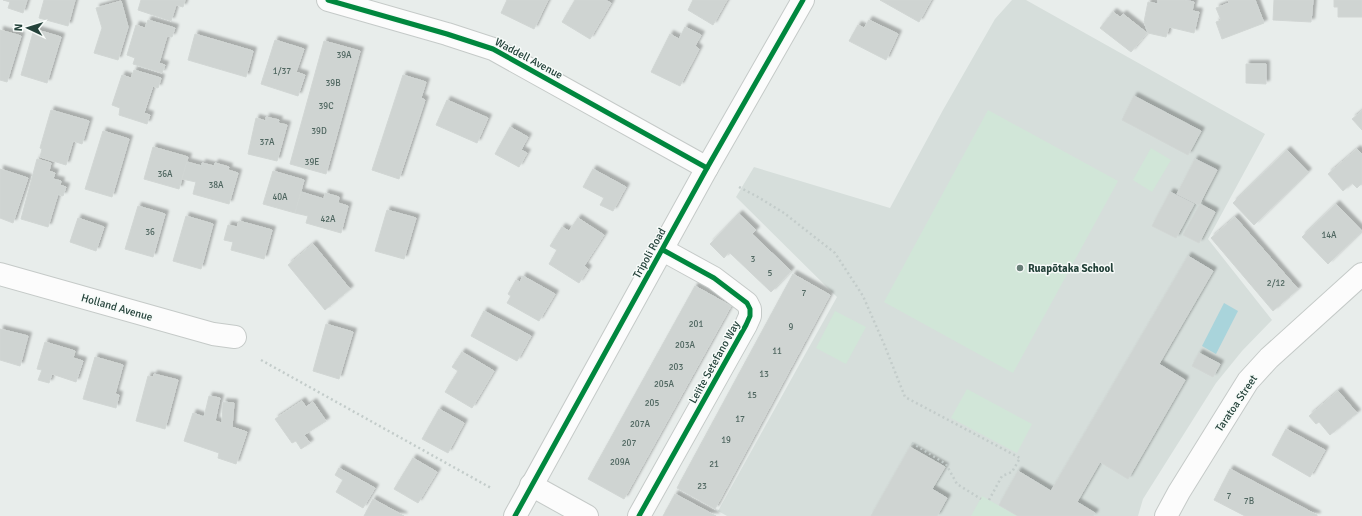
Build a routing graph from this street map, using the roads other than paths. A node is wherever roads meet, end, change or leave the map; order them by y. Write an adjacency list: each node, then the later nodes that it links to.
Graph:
1 (328, 0): 3 (street, Waddell Avenue)
2 (803, 0): 3 (street, Tripoli Road)
3 (707, 168): 4 (street, Tripoli Road)
4 (662, 250): 8 (street, Tripoli Road); 11 (street, Leiite Setefano Way)
5 (0, 274): 7 (street, Holland Avenue)
6 (1362, 274): 12 (street, Taratoa Street)
7 (235, 337)
8 (531, 485): 9 (street, Tripoli Road); 10 (street)
9 (515, 516)
10 (587, 516)
11 (639, 516)
12 (1166, 516)

